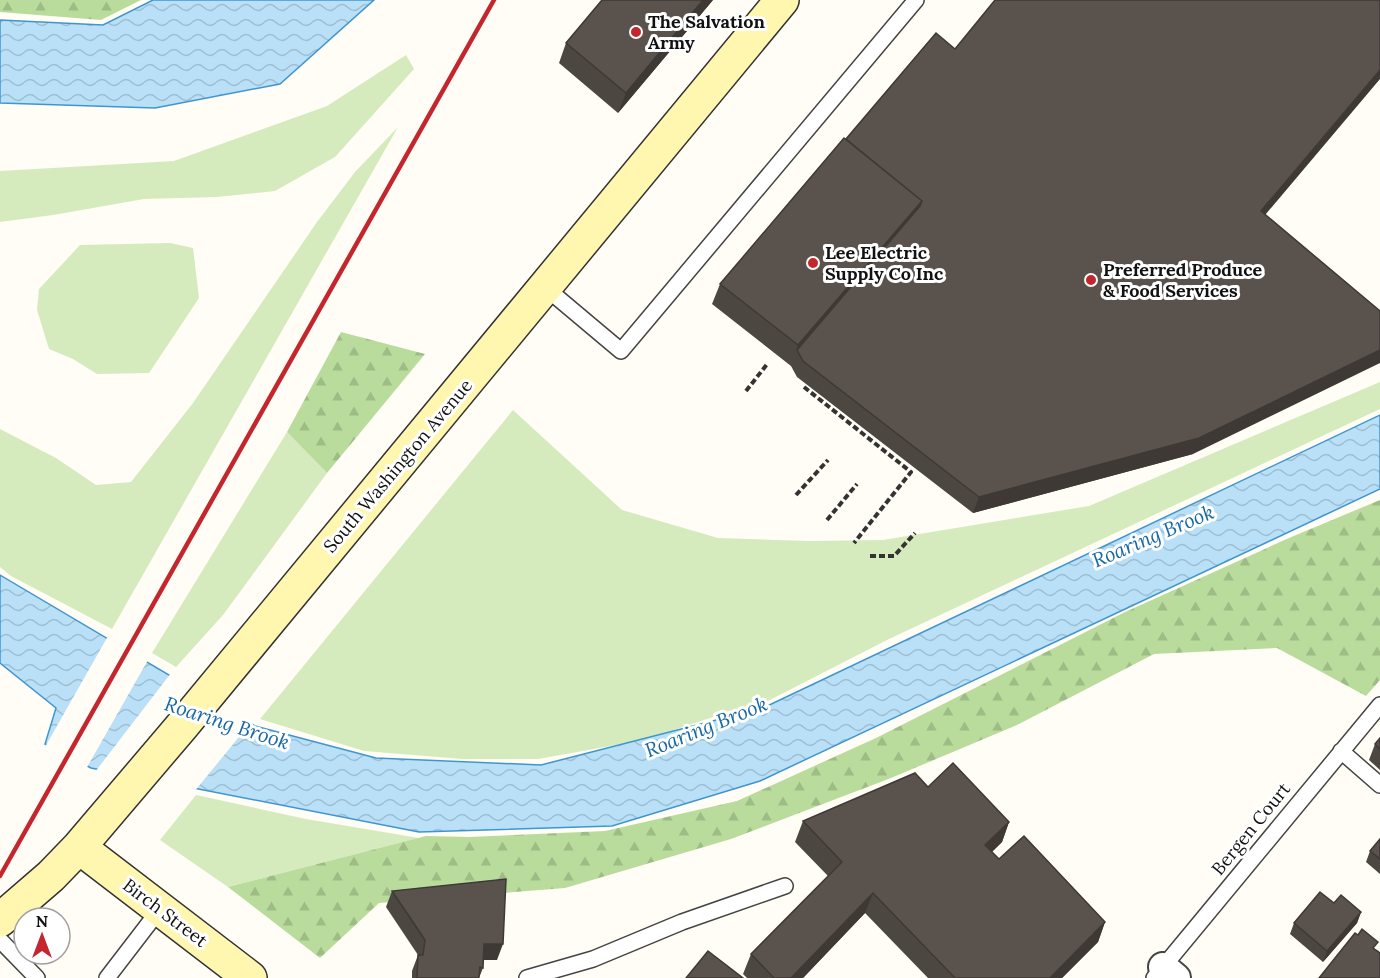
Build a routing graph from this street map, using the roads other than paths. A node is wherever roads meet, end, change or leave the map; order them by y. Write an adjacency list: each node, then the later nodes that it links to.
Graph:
1 (782, 0): 3 (street, South Washington Avenue)
2 (916, 0): 3 (lane)
3 (546, 288): 7 (street, South Washington Avenue)
4 (1380, 705): 5 (lane, Bergen Court)
5 (1341, 751): 6 (lane); 12 (lane, Bergen Court)
6 (1380, 785)
7 (79, 847): 9 (street, Birch Street); 10 (street, South Washington Avenue)
8 (784, 886): 16 (lane)
9 (160, 909): 14 (lane); 15 (street, Birch Street)
10 (0, 920)
11 (0, 940): 13 (lane)
12 (1164, 974)
13 (37, 978)
14 (107, 978)
15 (250, 978)
16 (527, 978)

